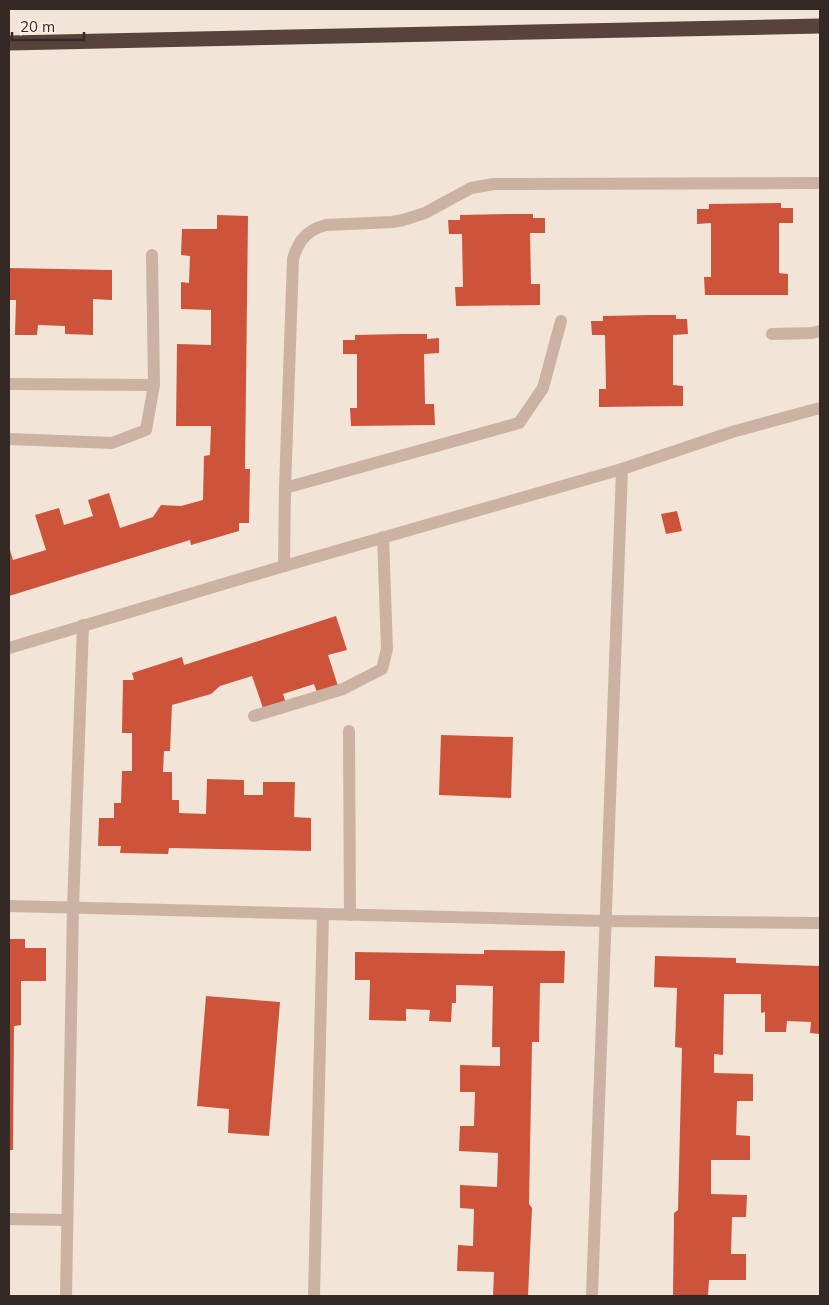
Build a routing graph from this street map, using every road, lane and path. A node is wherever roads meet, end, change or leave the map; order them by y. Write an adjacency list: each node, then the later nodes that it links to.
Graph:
1 (820, 26): 2 (highway)
2 (9, 43)
3 (820, 183): 13 (street)
4 (152, 255): 9 (street)
5 (561, 321): 13 (street)
6 (820, 331): 7 (street)
7 (772, 334)
8 (9, 384): 9 (street)
9 (154, 385): 11 (street)
10 (820, 408): 12 (street)
11 (9, 440)
12 (622, 469): 14 (street); 24 (street)
13 (285, 488): 15 (street)
14 (383, 537): 15 (street); 18 (street)
15 (284, 566): 16 (street)
16 (83, 626): 17 (street); 21 (street)
17 (9, 648)
18 (254, 716)
19 (348, 731): 23 (street)
20 (9, 906): 21 (street)
21 (73, 908): 22 (street); 27 (street)
22 (323, 914): 23 (street); 29 (street)
23 (350, 915): 24 (street)
24 (606, 921): 25 (street); 30 (street)
25 (820, 922)
26 (9, 1219): 27 (street)
27 (67, 1220): 28 (street)
28 (66, 1296)
29 (314, 1296)
30 (592, 1296)

